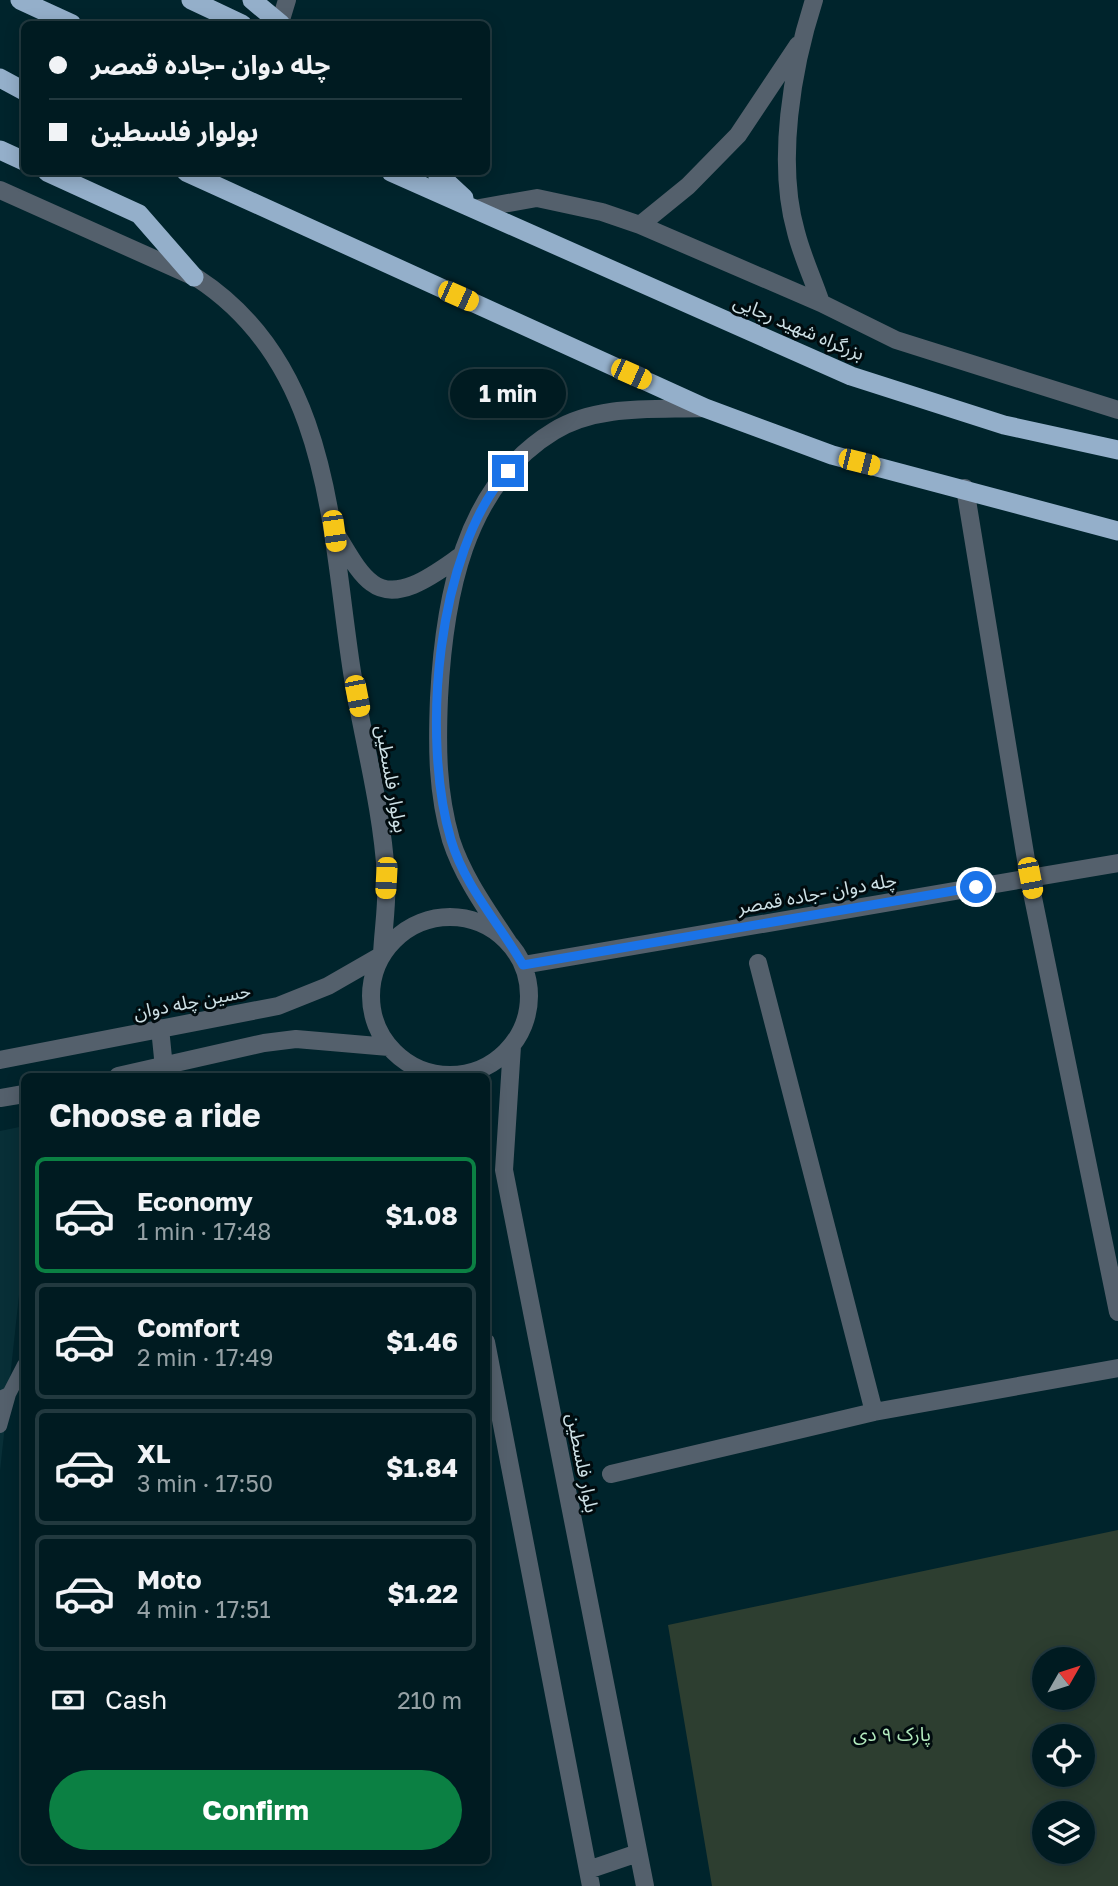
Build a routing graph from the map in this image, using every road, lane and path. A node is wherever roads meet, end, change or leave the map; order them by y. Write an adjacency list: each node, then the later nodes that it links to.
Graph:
1 (20, 0): 6 (highway)
2 (191, 0): 7 (highway)
3 (252, 0): 8 (highway)
4 (287, 0): 9 (street)
5 (814, 0): 10 (street)
6 (66, 21)
7 (236, 21)
8 (277, 21)
9 (282, 21)
10 (800, 42): 21 (street); 23 (street)
11 (0, 78): 12 (highway)
12 (21, 89)
13 (0, 150): 14 (highway)
14 (21, 160)
15 (54, 175): 22 (highway)
16 (193, 175): 24 (highway)
17 (398, 175): 20 (highway, بزرگراه شهید رجایی)
18 (439, 175): 20 (highway)
19 (0, 190): 22 (street, بولوار فلسطین)
20 (474, 209): 21 (street); 26 (highway, بزرگراه شهید رجایی)
21 (640, 225): 23 (street)
22 (196, 278): 28 (street, بولوار فلسطین)
23 (821, 303): 25 (street)
24 (705, 408): 27 (highway); 30 (street)
25 (1118, 410)
26 (1118, 450)
27 (965, 488): 29 (highway); 32 (street)
28 (334, 531): 30 (street); 34 (street, بولوار فلسطین)
29 (1118, 531)
30 (461, 555): 33 (street)
31 (1118, 863): 32 (street, چله دوان -جاده قمصر)
32 (1030, 878): 36 (street, چله دوان -جاده قمصر); 46 (street)
33 (508, 942): 34 (street); 36 (street)
34 (382, 956): 37 (street, حسین چله دوان); 39 (street)
35 (758, 962): 51 (street)
36 (523, 965): 38 (street)
37 (160, 1028): 40 (street, حسین چله دوان); 41 (street)
38 (512, 1046): 43 (street); 54 (street, بلوار فلسطین)
39 (389, 1047): 41 (street); 42 (street)
40 (0, 1060)
41 (162, 1072)
42 (418, 1072)
43 (467, 1073)
44 (21, 1094): 45 (street)
45 (0, 1098)
46 (1118, 1312)
47 (490, 1363): 55 (street)
48 (1118, 1368): 51 (street)
49 (21, 1370): 50 (lane)
50 (5, 1396): 52 (lane)
51 (874, 1412): 53 (street)
52 (0, 1426)
53 (611, 1474)
54 (638, 1853): 55 (street); 56 (street, بلوار فلسطین)
55 (589, 1878)
56 (645, 1886)

